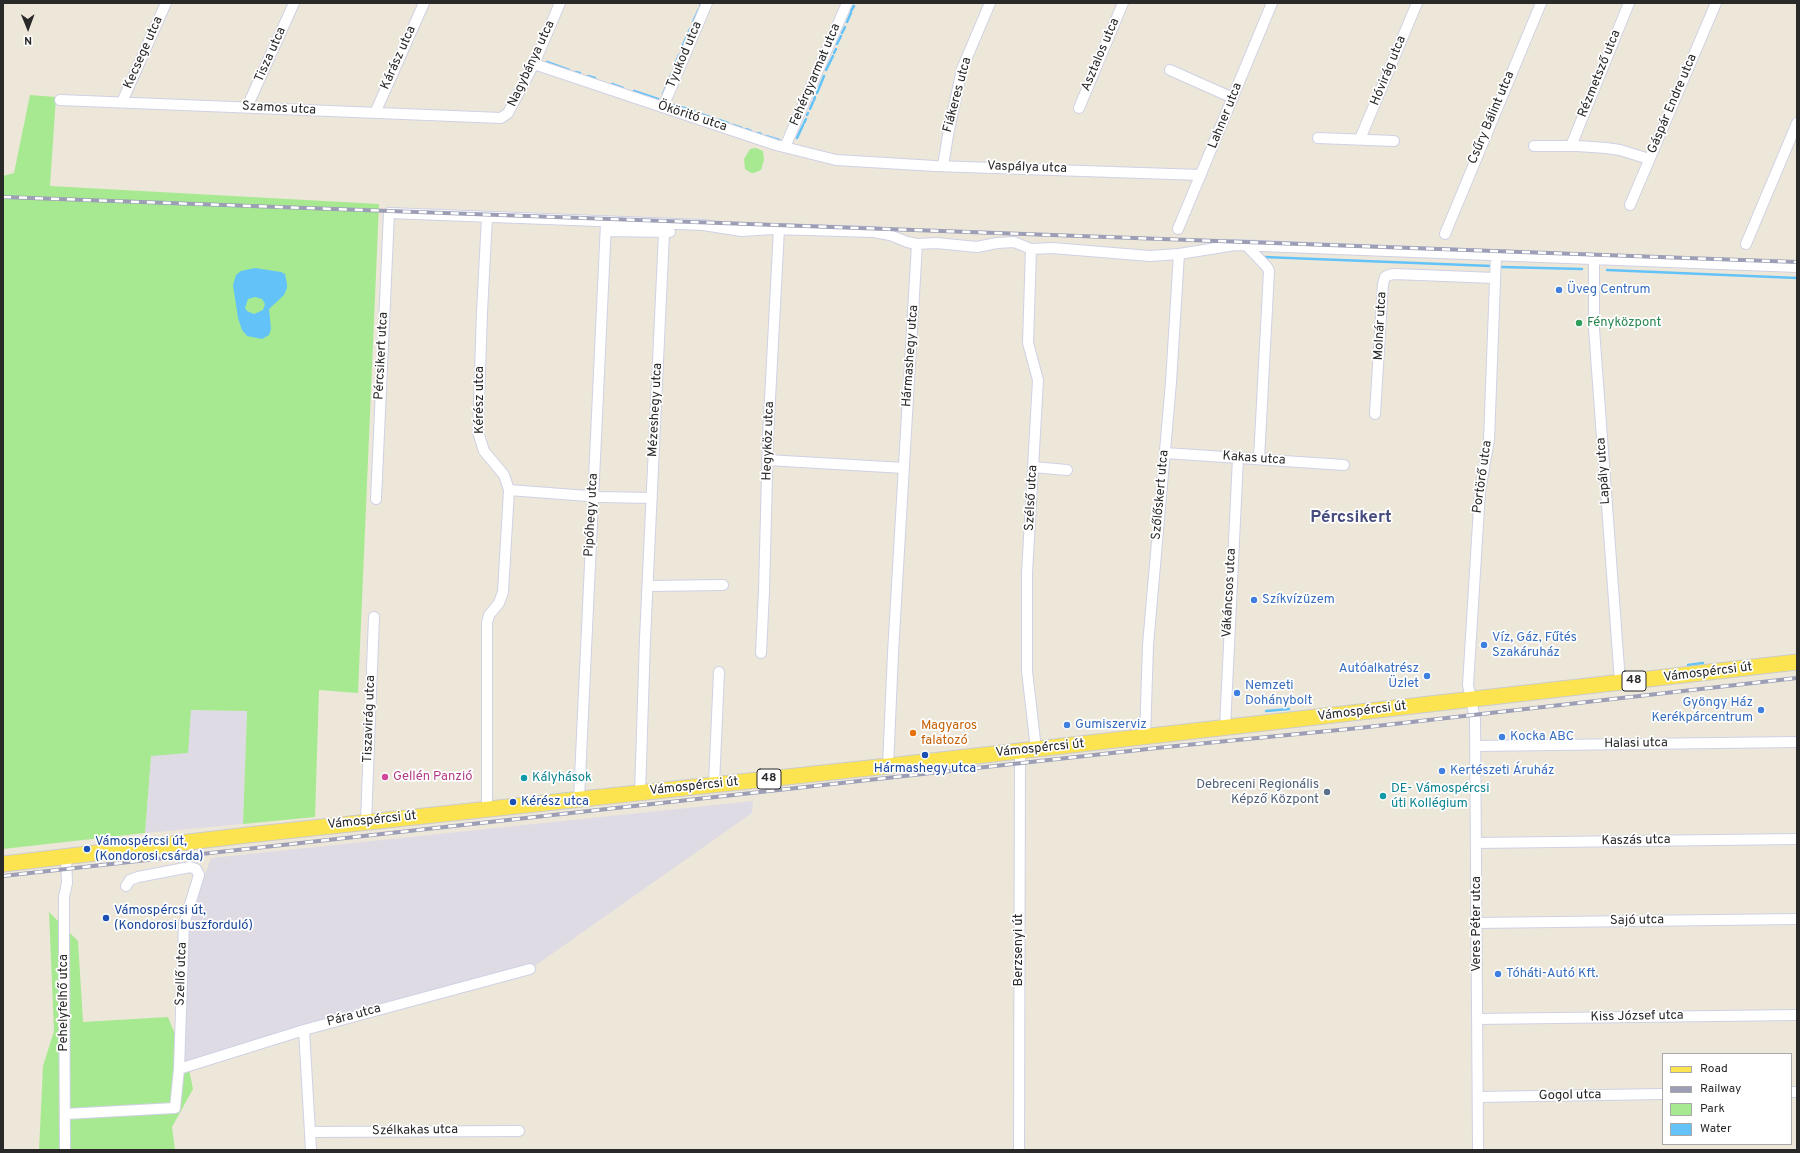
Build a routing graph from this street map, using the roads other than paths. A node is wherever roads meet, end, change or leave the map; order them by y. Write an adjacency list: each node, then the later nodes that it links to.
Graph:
1 (166, 3): 18 (street, Kecsege utca)
2 (294, 3): 19 (street, Tisza utca)
3 (424, 3): 22 (street, Kárász utca)
4 (560, 3): 14 (street, Nagybánya utca)
5 (707, 3): 20 (street, Tyukod utca)
6 (846, 3): 30 (street, Fehérgyarmat utca)
7 (990, 3): 33 (street, Fiákeres utca)
8 (1123, 3): 21 (street, Asztalos utca)
9 (1272, 3): 16 (street, Lahner utca)
10 (1417, 3): 26 (street, Hóvirág utca)
11 (1541, 3): 42 (street, Csűry Bálint utca)
12 (1629, 3): 29 (street, Rézmetsző utca)
13 (1716, 3): 31 (street, Gáspár Endre utca)
14 (534, 64): 20 (street, Ököritó utca); 23 (street, Nagybánya utca)
15 (1170, 70): 16 (street)
16 (1233, 98): 34 (street, Lahner utca)
17 (60, 100): 18 (street, Szamos utca)
18 (122, 102): 19 (street, Szamos utca)
19 (248, 107): 22 (street, Szamos utca)
20 (663, 107): 30 (street, Ököritó utca)
21 (1079, 108)
22 (375, 113): 23 (street, Szamos utca)
23 (498, 118)
24 (1797, 123): 44 (street)
25 (1318, 138): 26 (street)
26 (1360, 139): 27 (street)
27 (1394, 141)
28 (1534, 146): 29 (street)
29 (1571, 146): 31 (street)
30 (785, 148): 32 (street, Ököritó utca)
31 (1649, 159): 35 (street, Gáspár Endre utca)
32 (852, 162): 33 (street, Vaspálya utca)
33 (943, 166): 34 (street, Vaspálya utca)
34 (1202, 174): 40 (street, Lahner utca)
35 (1630, 205)
36 (487, 217): 38 (street); 61 (street, Kérész utca); 64 (street, Pércsikert utca)
37 (684, 225): 38 (street); 39 (street); 41 (street)
38 (606, 227): 41 (street); 62 (street, Pipóhegy utca)
39 (779, 229): 43 (street); 56 (street, Hegyköz utca)
40 (1178, 229)
41 (664, 233): 63 (street, Mézeshegy utca)
42 (1445, 234)
43 (917, 244): 46 (street); 59 (street, Hármashegy utca)
44 (1746, 244)
45 (1247, 246): 47 (street); 48 (street); 55 (street)
46 (1031, 249): 47 (street); 58 (street, Szélső utca)
47 (1179, 254): 53 (street, Szőlőskert utca)
48 (1496, 255): 49 (street); 51 (street, Portörő utca)
49 (1594, 259): 50 (street); 71 (street, Lapály utca)
50 (1797, 267)
51 (1495, 278): 52 (street, Molnár utca); 72 (street, Portörő utca)
52 (1375, 414)
53 (1164, 453): 54 (street, Kakas utca); 74 (street, Szőlőskert utca)
54 (1238, 458): 55 (street, Kakas utca); 73 (street, Vákáncsos utca)
55 (1259, 459): 57 (street, Kakas utca)
56 (767, 460): 59 (street); 68 (street, Hegyköz utca)
57 (1344, 465)
58 (1033, 467): 60 (street); 77 (street, Szélső utca)
59 (904, 468): 79 (street, Hármashegy utca)
60 (1067, 470)
61 (509, 490): 62 (street); 83 (street, Kérész utca)
62 (593, 496): 63 (street); 82 (street, Pipóhegy utca)
63 (652, 498): 66 (street, Mézeshegy utca)
64 (376, 500)
65 (723, 585): 66 (street)
66 (648, 586): 81 (street, Mézeshegy utca)
67 (374, 617): 84 (street, Tiszavirág utca)
68 (761, 653)
69 (1797, 662): 71 (main road, Vámospércsi út / 48)
70 (719, 672): 80 (street)
71 (1620, 682): 72 (main road, Vámospércsi út / 48)
72 (1471, 699): 73 (main road, Vámospércsi út / 48); 76 (street, Veres Péter utca)
73 (1225, 728): 74 (main road, Vámospércsi út / 48)
74 (1144, 737): 77 (main road, Vámospércsi út / 48)
75 (1797, 742): 76 (street, Halasi utca)
76 (1475, 746): 86 (street, Veres Péter utca)
77 (1036, 749): 78 (main road, Vámospércsi út / 48)
78 (1020, 751): 79 (main road, Vámospércsi út / 48); 104 (street, Berzsenyi út)
79 (888, 766): 80 (main road, Vámospércsi út / 48)
80 (714, 784): 81 (main road, Vámospércsi út / 48)
81 (640, 793): 82 (main road, Vámospércsi út / 48)
82 (579, 799): 83 (main road, Vámospércsi út / 48)
83 (487, 809): 84 (main road, Vámospércsi út / 48)
84 (366, 822): 87 (main road, Vámospércsi út / 48)
85 (1797, 839): 86 (street, Kaszás utca)
86 (1476, 843): 91 (street, Veres Péter utca)
87 (66, 857): 88 (main road, Vámospércsi út / 48); 99 (street, Pehelyfelhő utca)
88 (3, 864)
89 (126, 886): 96 (street, Szellő utca)
90 (1797, 919): 91 (street, Sajó utca)
91 (1477, 923): 94 (street, Veres Péter utca)
92 (530, 968): 95 (street, Pára utca)
93 (1797, 1015): 94 (street, Kiss József utca)
94 (1477, 1019): 98 (street, Veres Péter utca)
95 (304, 1030): 96 (street, Pára utca); 101 (street)
96 (179, 1069): 99 (street, Szellő utca)
97 (1662, 1094): 98 (street, Gogol utca)
98 (1478, 1097): 105 (street, Veres Péter utca)
99 (65, 1114): 102 (street, Pehelyfelhő utca)
100 (519, 1130): 101 (street, Szélkakas utca)
101 (311, 1132): 103 (street)
102 (65, 1150)
103 (311, 1150)
104 (1019, 1150)
105 (1478, 1150)

